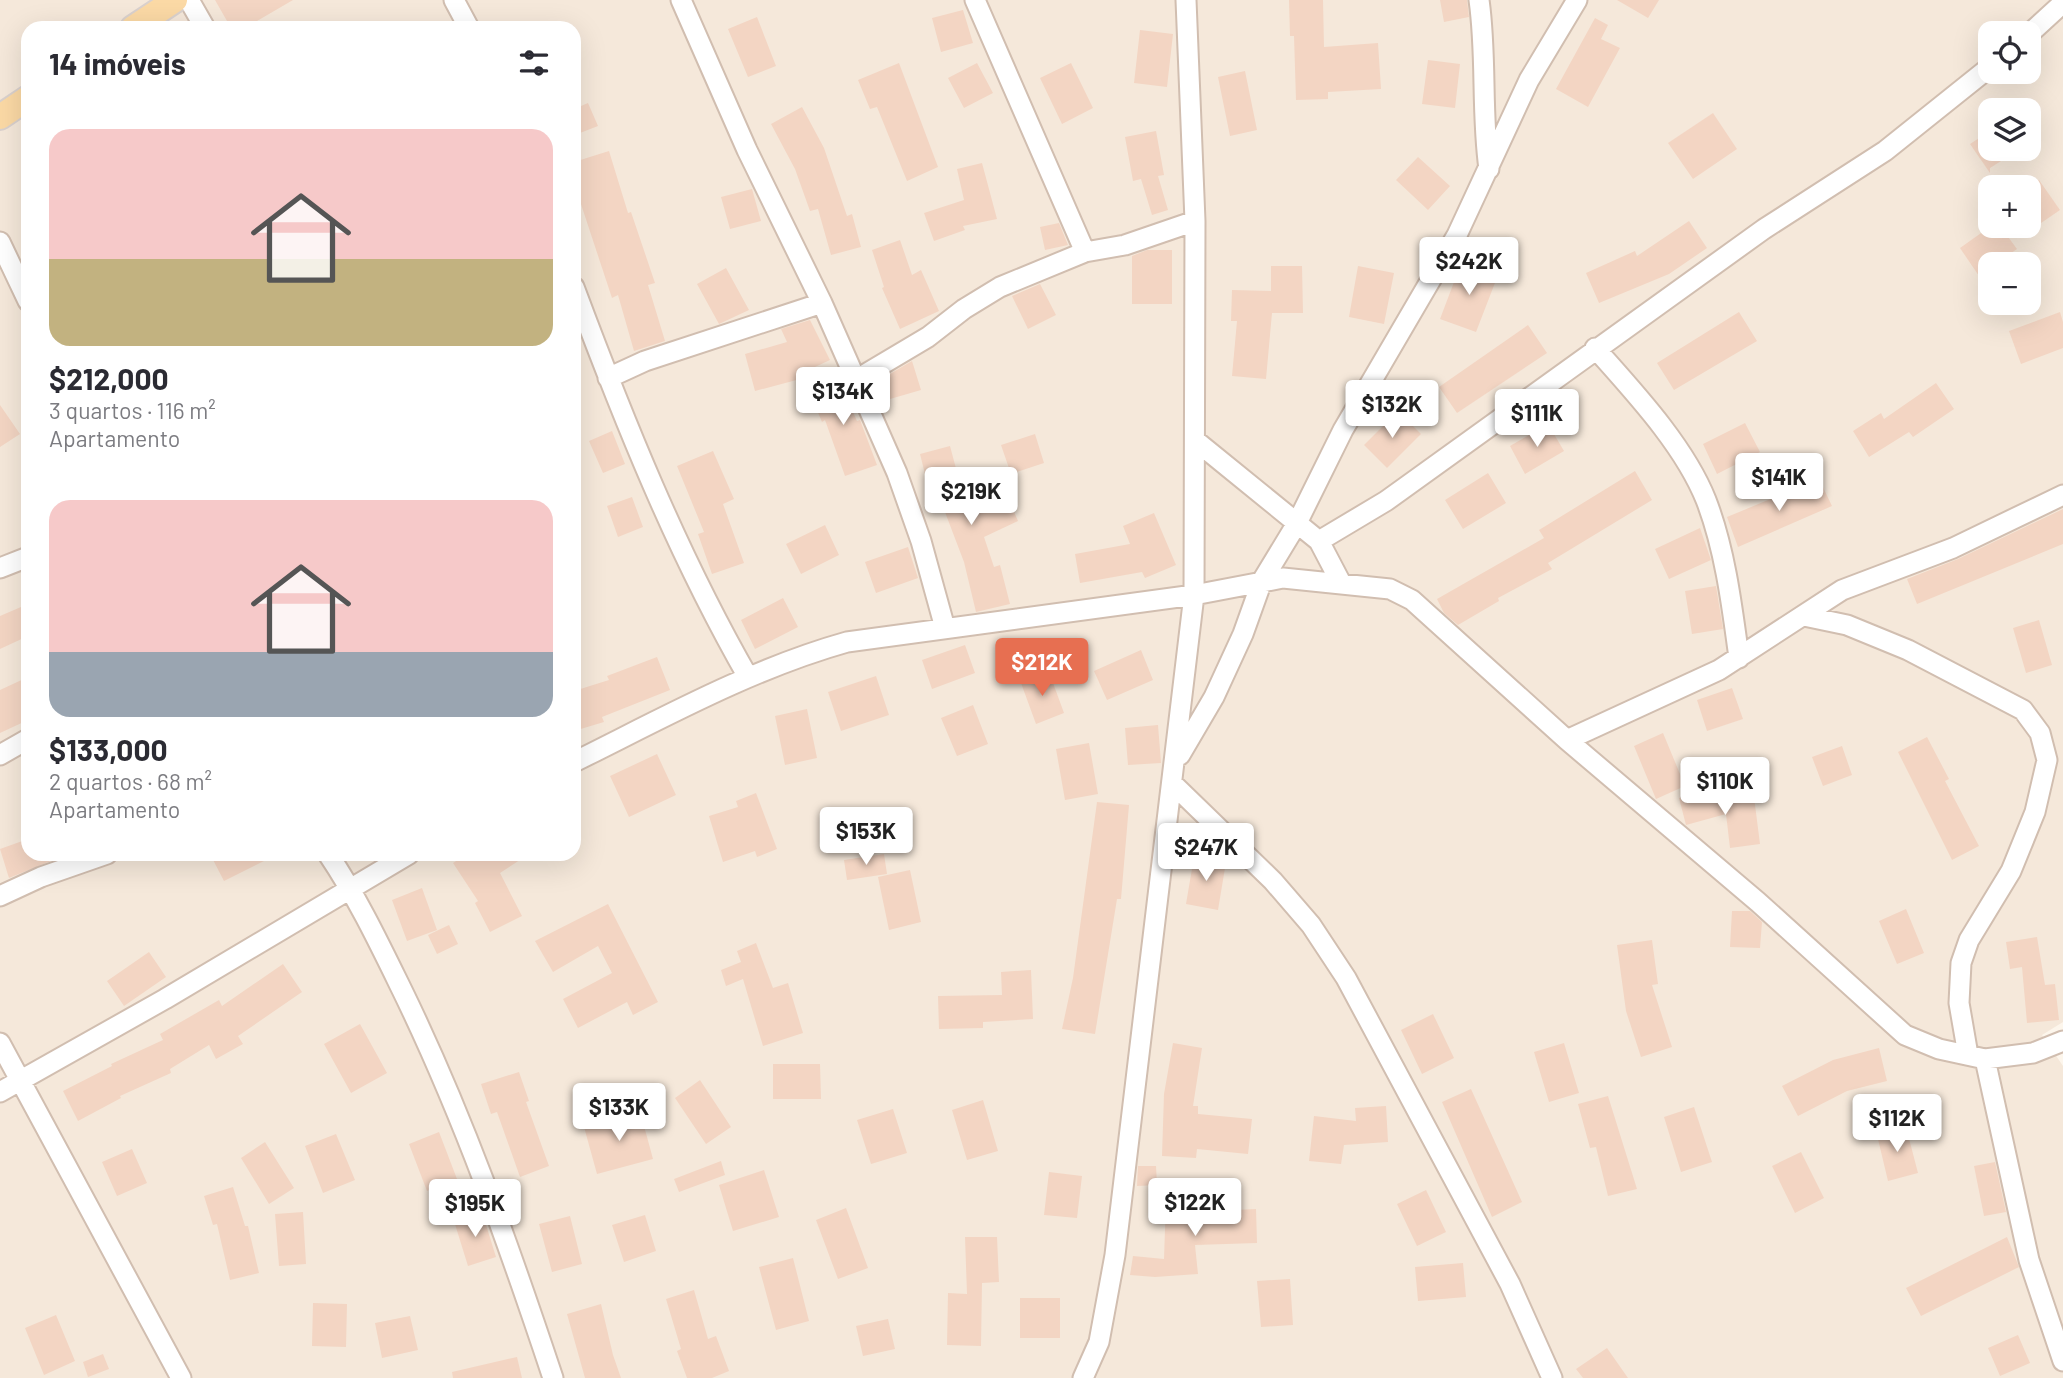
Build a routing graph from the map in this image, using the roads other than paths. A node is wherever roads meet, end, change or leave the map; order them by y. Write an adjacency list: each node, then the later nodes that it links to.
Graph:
1 (175, 0): 10 (main road)
2 (189, 0): 11 (street)
3 (454, 0): 12 (street)
4 (681, 0): 22 (street)
5 (975, 0): 20 (street)
6 (1186, 0): 18 (street)
7 (1479, 0): 17 (street)
8 (1577, 0): 17 (street)
9 (2063, 3): 13 (street)
10 (144, 21)
11 (201, 21)
12 (465, 21)
13 (2041, 23)
14 (1978, 77): 24 (street)
15 (21, 103): 16 (main road)
16 (0, 117)
17 (1489, 169): 29 (street)
18 (1195, 221): 20 (street); 27 (street)
19 (0, 242): 21 (street)
20 (1085, 252): 26 (street)
21 (21, 283)
22 (822, 303): 25 (street); 26 (street)
23 (581, 306): 25 (street)
24 (1595, 348): 30 (street); 38 (street)
25 (608, 378): 39 (street)
26 (854, 380): 37 (street)
27 (1196, 441): 29 (street); 35 (street)
28 (2063, 495): 36 (street)
29 (1296, 524): 30 (street); 33 (street)
30 (1319, 541): 34 (street)
31 (21, 560): 32 (street)
32 (0, 568)
33 (1262, 581): 34 (street); 35 (street); 44 (street)
34 (1341, 583): 40 (street)
35 (1194, 595): 37 (street); 44 (street)
36 (1804, 616): 38 (street); 53 (street)
37 (945, 628): 39 (street)
38 (1739, 658): 40 (street)
39 (748, 677): 43 (street)
40 (1567, 740): 53 (street)
41 (21, 743): 42 (street)
42 (0, 755)
43 (581, 759)
44 (1176, 762): 45 (street)
45 (1173, 784): 59 (street); 60 (street)
46 (87, 861): 50 (street)
47 (333, 861): 49 (street)
48 (396, 861): 49 (street)
49 (350, 887): 54 (street); 58 (street)
50 (0, 896)
51 (2063, 1041): 53 (street)
52 (0, 1044): 54 (street)
53 (1976, 1057): 56 (street)
54 (22, 1081): 55 (street); 57 (street)
55 (0, 1092)
56 (2063, 1361)
57 (181, 1378)
58 (553, 1378)
59 (1083, 1378)
60 (1552, 1378)

